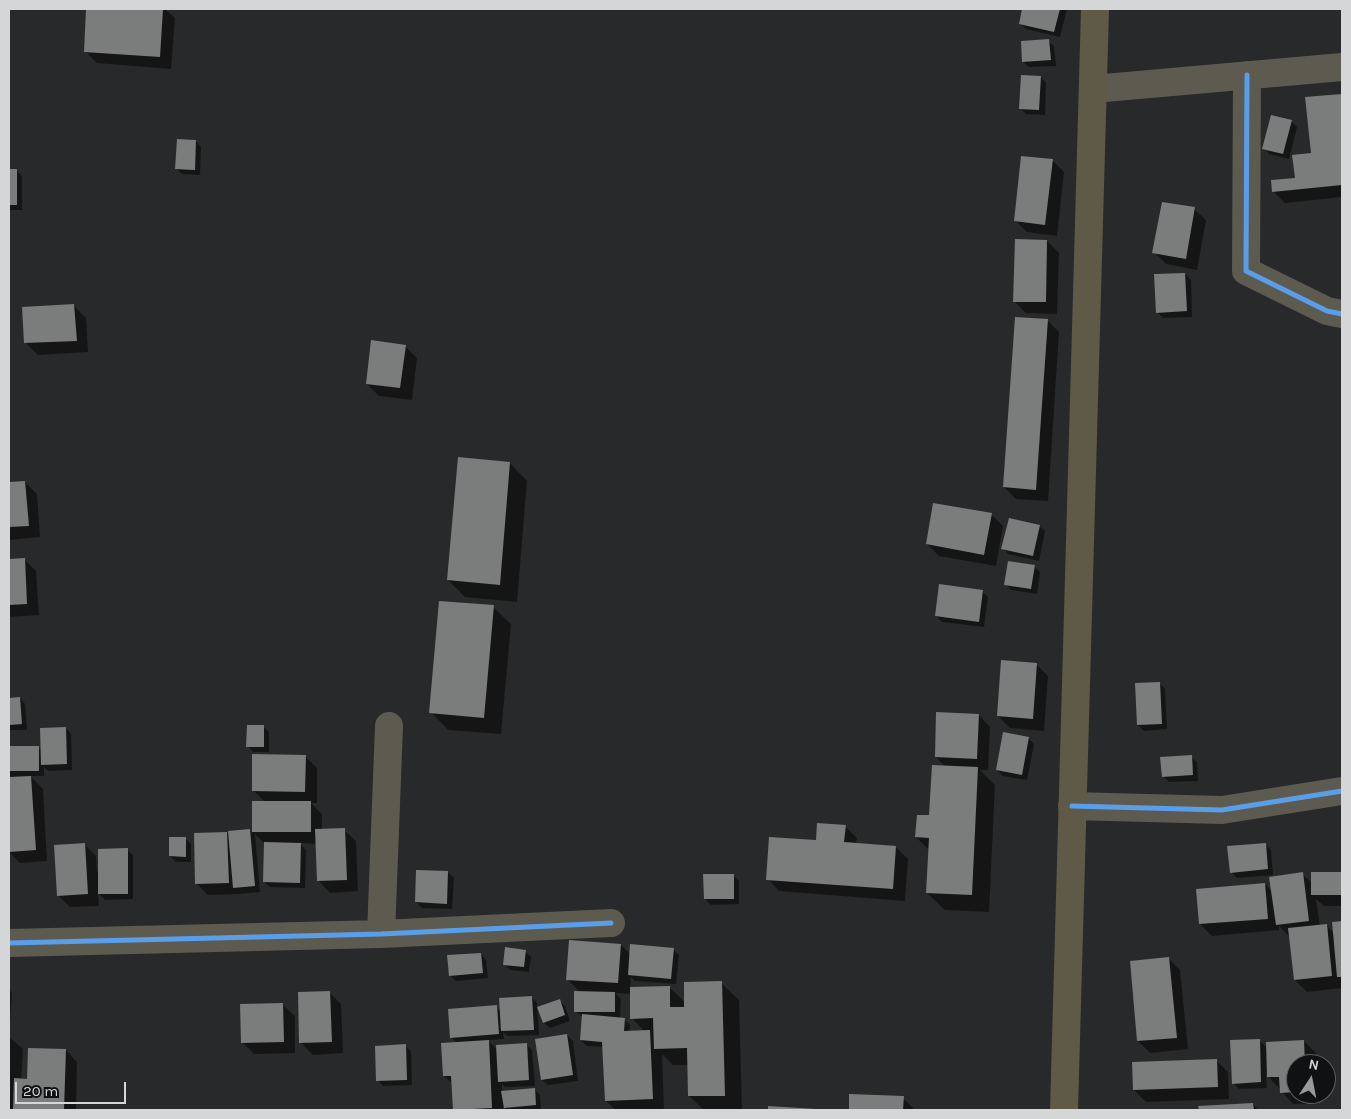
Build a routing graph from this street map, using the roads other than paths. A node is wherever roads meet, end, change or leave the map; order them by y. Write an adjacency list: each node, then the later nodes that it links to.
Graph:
1 (1095, 9): 4 (main road)
2 (1342, 67): 3 (street)
3 (1247, 76): 4 (street); 5 (street)
4 (1093, 89): 8 (main road)
5 (1342, 314)
6 (389, 726): 10 (street)
7 (1342, 791): 8 (street)
8 (1072, 806): 12 (main road)
9 (611, 923): 10 (street)
10 (381, 934): 11 (street)
11 (9, 943)
12 (1064, 1110)

